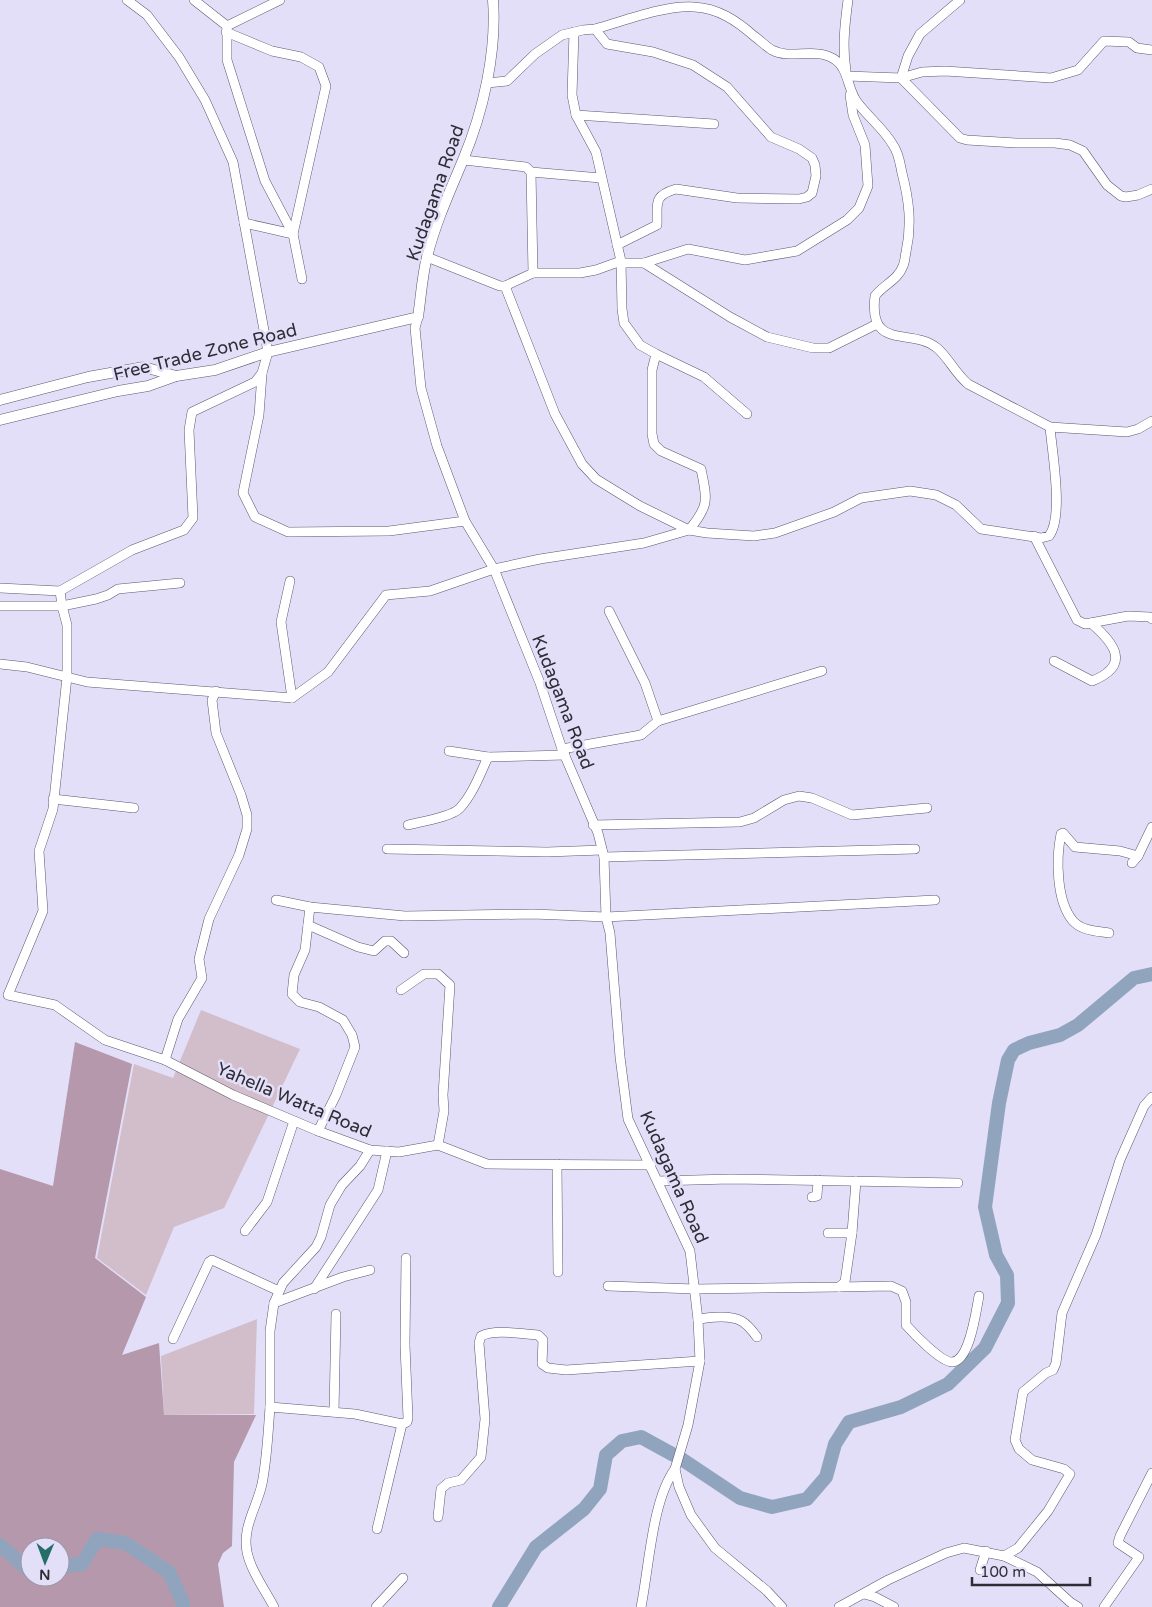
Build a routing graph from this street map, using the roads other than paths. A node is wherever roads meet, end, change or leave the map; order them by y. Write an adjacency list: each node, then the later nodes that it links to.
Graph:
1 (127, 0): 20 (street)
2 (194, 0): 7 (street)
3 (280, 0): 7 (street)
4 (493, 0): 13 (street, Kudagama Road)
5 (848, 0): 11 (street)
6 (960, 0): 12 (street)
7 (227, 29): 21 (street); 21 (street)
8 (595, 29): 9 (street); 11 (street); 22 (street)
9 (574, 32): 13 (street); 14 (street)
10 (1152, 50): 12 (street)
11 (847, 76): 12 (street); 25 (street); 30 (street)
12 (901, 78): 19 (street)
13 (487, 83): 16 (street, Kudagama Road)
14 (576, 116): 15 (street); 18 (street)
15 (714, 124)
16 (464, 160): 17 (street); 23 (street, Kudagama Road)
17 (531, 172): 18 (street); 26 (street)
18 (601, 178): 22 (street)
19 (1152, 189)
20 (244, 223): 21 (street); 31 (street)
21 (293, 234): 27 (street)
22 (617, 245): 24 (street)
23 (427, 256): 28 (street); 29 (street, Kudagama Road)
24 (621, 262): 25 (street); 26 (street); 32 (street)
25 (644, 262): 30 (street)
26 (534, 273): 28 (street)
27 (302, 279)
28 (505, 286): 41 (street)
29 (418, 317): 31 (street, Free Trade Zone Road); 40 (street, Kudagama Road)
30 (878, 324): 39 (street)
31 (268, 352): 33 (street); 34 (street, Free Trade Zone Road)
32 (656, 354): 36 (street); 41 (street)
33 (262, 373): 40 (street); 47 (street)
34 (176, 376): 35 (street); 37 (street, Free Trade Zone Road)
35 (0, 400)
36 (747, 414)
37 (0, 420)
38 (1152, 421): 39 (street)
39 (1050, 427): 42 (street)
40 (465, 521): 43 (street, Kudagama Road)
41 (689, 530): 42 (street); 43 (street)
42 (1034, 536): 52 (street)
43 (494, 569): 58 (street); 61 (street, Kudagama Road)
44 (290, 581): 58 (street)
45 (180, 584): 49 (street)
46 (0, 588): 47 (street)
47 (60, 591): 49 (street)
48 (0, 606): 49 (street)
49 (62, 606): 56 (street)
50 (609, 611): 59 (street)
51 (1152, 619): 52 (street)
52 (1090, 623): 53 (street)
53 (1054, 661)
54 (0, 664): 56 (street)
55 (822, 672): 59 (street)
56 (67, 677): 57 (street); 63 (street)
57 (216, 691): 58 (street); 80 (street)
58 (292, 698)
59 (658, 722): 61 (street)
60 (448, 751): 62 (street)
61 (563, 752): 62 (street); 67 (street, Kudagama Road)
62 (488, 757): 66 (street)
63 (53, 800): 64 (street); 80 (street, Yahella Watta Road)
64 (134, 808)
65 (927, 808): 67 (street)
66 (408, 825)
67 (593, 825): 71 (street, Kudagama Road)
68 (1152, 827): 77 (street)
69 (387, 849): 71 (street)
70 (915, 849): 71 (street)
71 (603, 854): 75 (street, Kudagama Road)
72 (276, 900): 74 (street)
73 (935, 900): 75 (street)
74 (310, 907): 75 (street); 76 (street)
75 (606, 917): 88 (street, Kudagama Road)
76 (308, 925): 78 (street); 83 (street)
77 (1109, 933)
78 (404, 953)
79 (401, 990): 84 (street)
80 (165, 1060): 82 (street, Yahella Watta Road)
81 (1152, 1097): 120 (street)
82 (294, 1121): 83 (street, Yahella Watta Road); 94 (street)
83 (318, 1131): 85 (street, Yahella Watta Road)
84 (438, 1145): 86 (street, Yahella Watta Road); 87 (street)
85 (370, 1150): 86 (street, Yahella Watta Road); 104 (street)
86 (387, 1152): 102 (street)
87 (557, 1164): 88 (street); 99 (street)
88 (651, 1165): 90 (street, Kudagama Road)
89 (818, 1180): 90 (street); 91 (street); 93 (street)
90 (658, 1181): 103 (street, Kudagama Road)
91 (856, 1181): 92 (street); 96 (street)
92 (958, 1183)
93 (812, 1198)
94 (245, 1231)
95 (828, 1233): 96 (street)
96 (852, 1233): 101 (street)
97 (406, 1258): 114 (street)
98 (370, 1270): 102 (street)
99 (558, 1272)
100 (608, 1286): 103 (street)
101 (839, 1287): 103 (street); 105 (street)
102 (314, 1289): 106 (street)
103 (694, 1289): 108 (street, Kudagama Road)
104 (279, 1291): 106 (street); 110 (street)
105 (979, 1296)
106 (274, 1303): 112 (street)
107 (336, 1314): 113 (street)
108 (698, 1320): 109 (street); 111 (street, Kudagama Road)
109 (757, 1337)
110 (173, 1339)
111 (700, 1361): 115 (street, Kudagama Road); 117 (street)
112 (270, 1407): 113 (street); 125 (street)
113 (334, 1412): 114 (street)
114 (402, 1424): 118 (street)
115 (675, 1469): 127 (street); 128 (street)
116 (1152, 1473): 132 (street)
117 (438, 1516)
118 (377, 1529)
119 (986, 1551): 120 (street); 121 (street); 123 (street)
120 (1004, 1556): 124 (street)
121 (980, 1570)
122 (403, 1578): 126 (street)
123 (864, 1594): 129 (street); 130 (street)
124 (1066, 1604): 131 (street)
125 (274, 1607)
126 (376, 1607)
127 (641, 1607)
128 (782, 1607)
129 (839, 1607)
130 (894, 1607)
131 (1078, 1607)
132 (1104, 1607)

